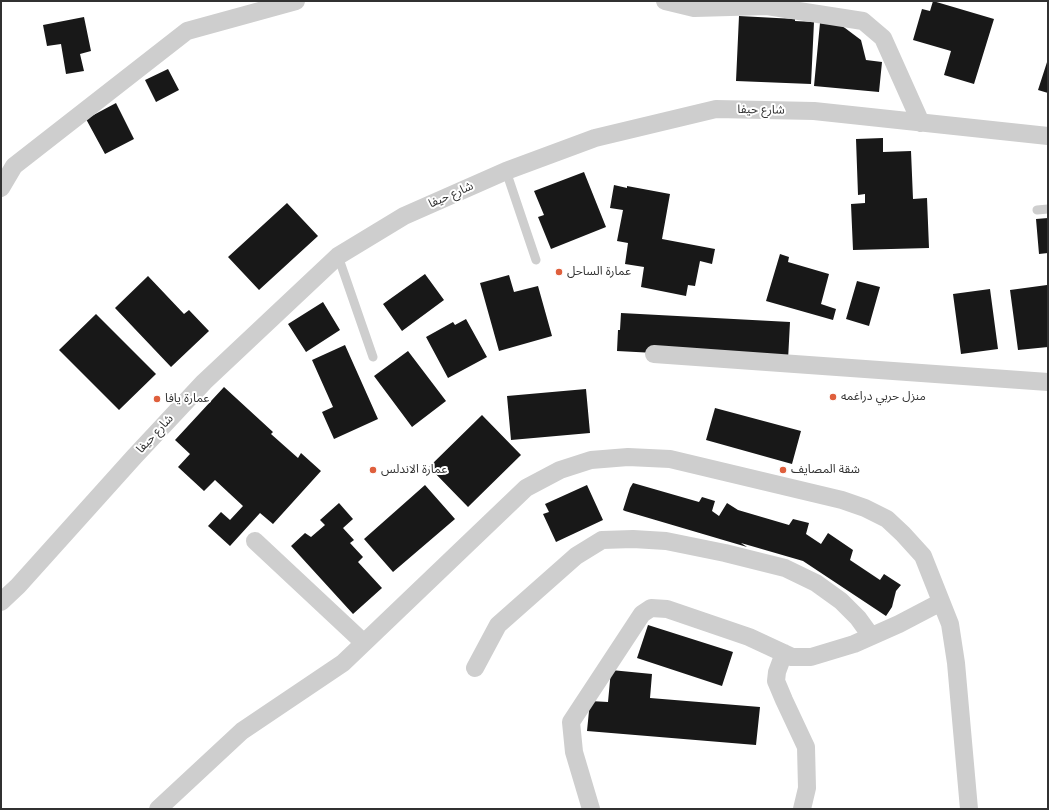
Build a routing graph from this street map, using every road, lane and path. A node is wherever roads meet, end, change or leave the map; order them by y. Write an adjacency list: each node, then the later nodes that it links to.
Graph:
1 (296, 1): 6 (street)
2 (665, 1): 3 (street)
3 (921, 123): 4 (street, شارع حيفا); 5 (street, شارع حيفا)
4 (1048, 136)
5 (506, 171): 9 (street, شارع حيفا); 10 (lane)
6 (1, 188)
7 (1048, 209): 8 (lane)
8 (1037, 210)
9 (338, 256): 12 (lane); 15 (street, شارع حيفا)
10 (536, 260)
11 (654, 354): 13 (street)
12 (373, 357)
13 (1048, 382)
14 (255, 541): 18 (street)
15 (1, 602)
16 (941, 602): 17 (street); 18 (street); 24 (street)
17 (871, 636): 19 (street); 20 (street)
18 (364, 642): 21 (street)
19 (784, 653): 22 (street); 23 (street)
20 (475, 668)
21 (158, 809)
22 (591, 809)
23 (802, 809)
24 (969, 809)

